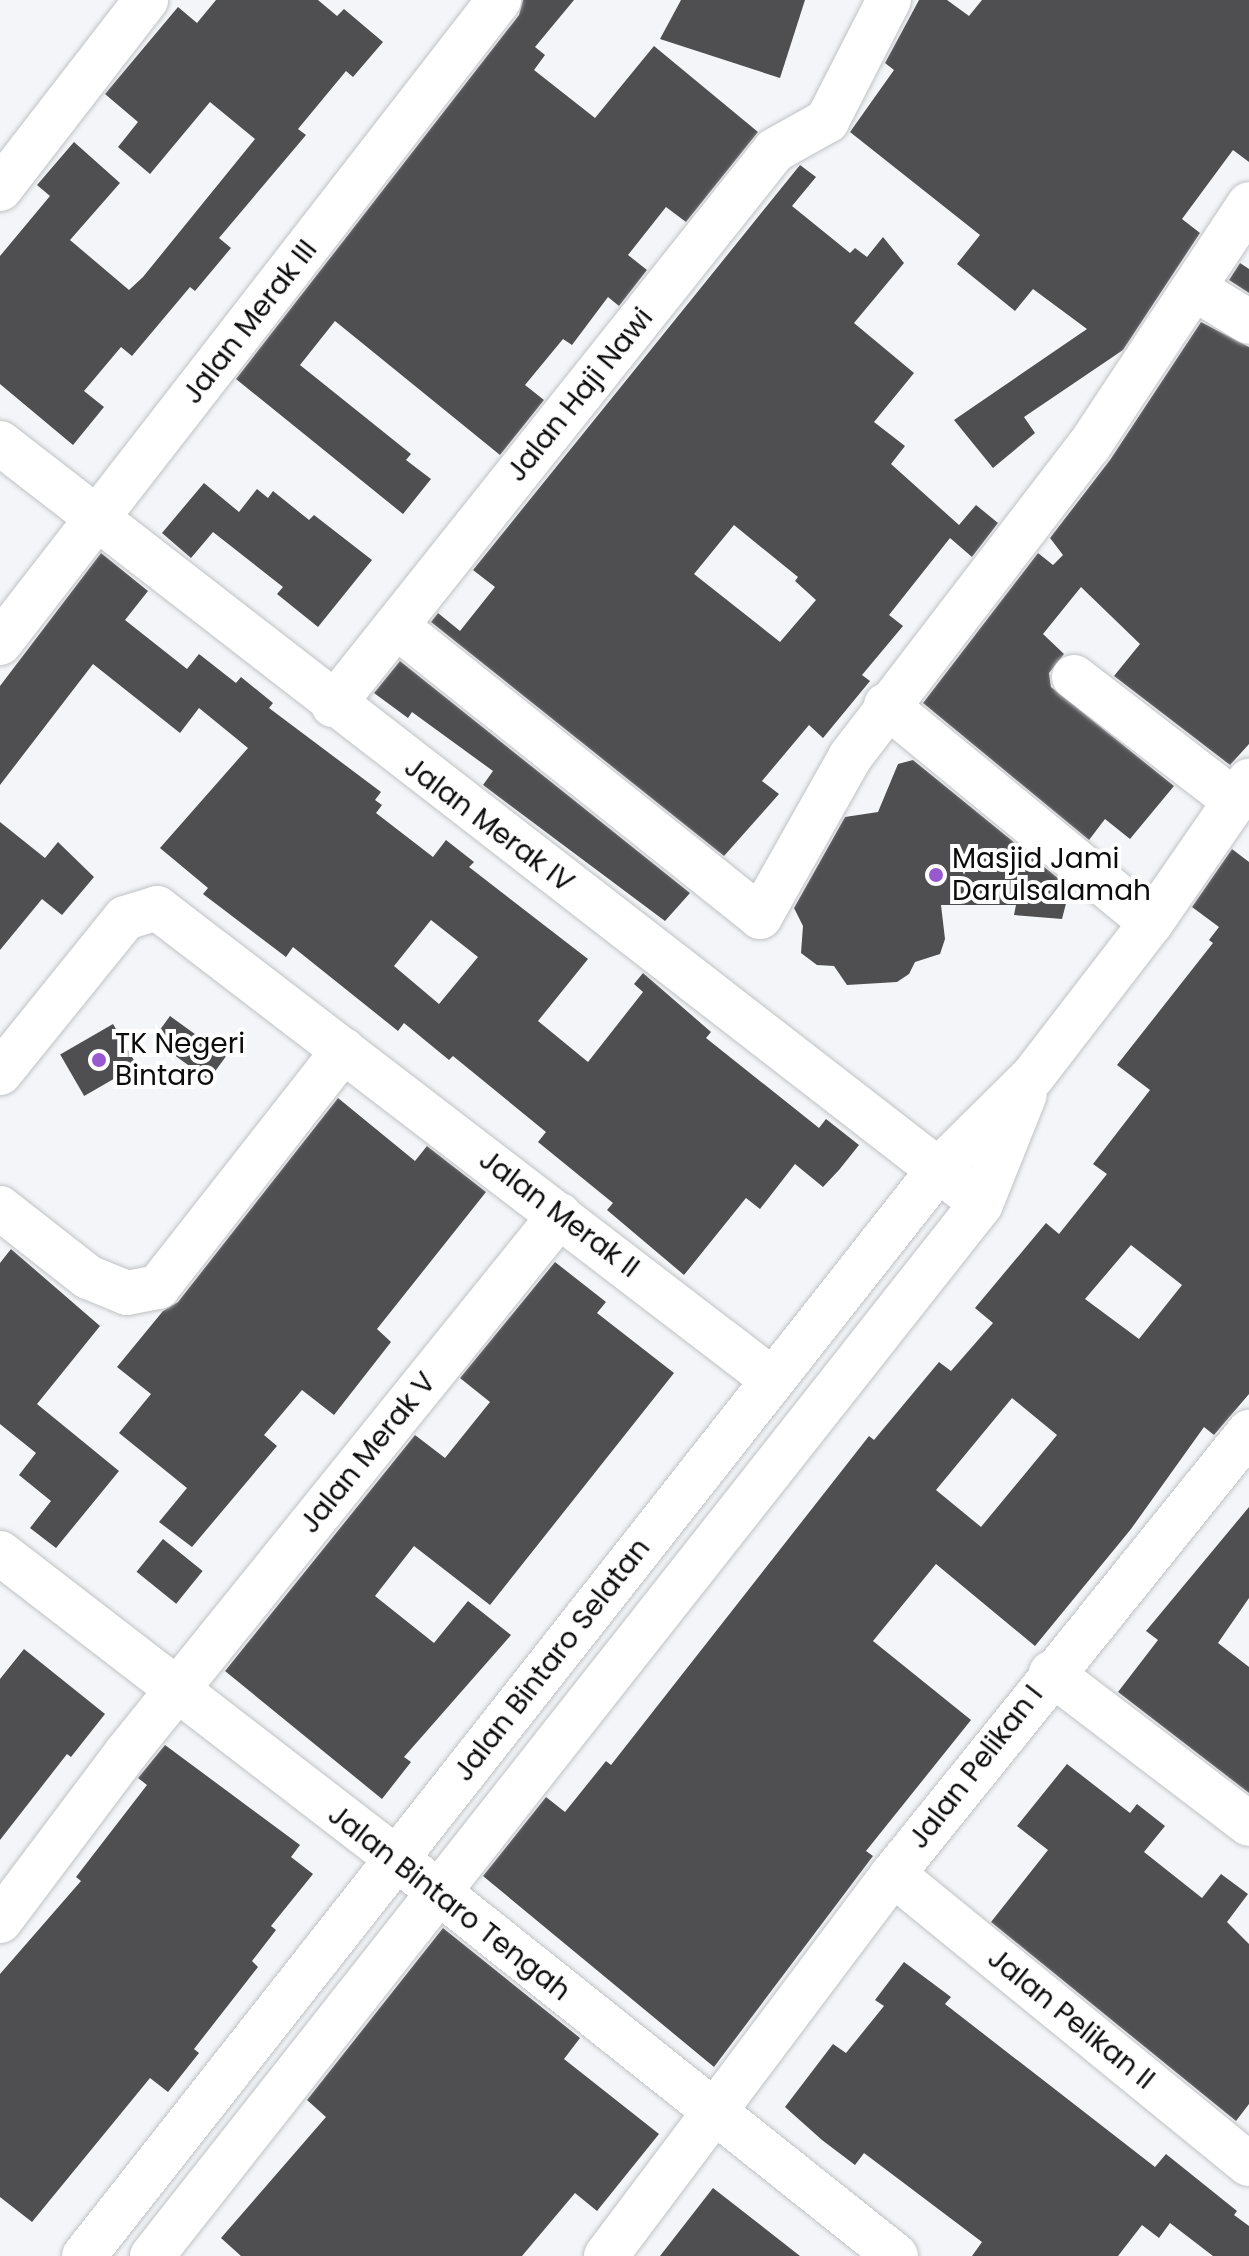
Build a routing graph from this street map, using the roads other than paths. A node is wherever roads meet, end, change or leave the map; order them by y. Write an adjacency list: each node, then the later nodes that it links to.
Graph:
1 (146, 0): 4 (street)
2 (499, 0): 9 (street, Jalan Merak III)
3 (889, 0): 10 (street, Jalan Haji Nawi)
4 (0, 189)
5 (1249, 204): 6 (street)
6 (1195, 289): 7 (street); 14 (street)
7 (1249, 322)
8 (0, 443): 9 (street, Jalan Merak IV)
9 (96, 519): 11 (street, Jalan Merak III); 13 (street, Jalan Merak IV)
10 (396, 626): 13 (street, Jalan Haji Nawi); 14 (street)
11 (0, 643)
12 (1074, 677): 15 (street)
13 (333, 705): 20 (street, Jalan Merak IV)
14 (886, 705): 16 (street)
15 (1238, 813): 16 (street, Jalan Bintaro Selatan)
16 (1151, 923): 19 (street, Jalan Bintaro Selatan)
17 (344, 1050): 18 (street, Jalan Merak II); 22 (street); 23 (street, Jalan Merak II)
18 (0, 1073)
19 (1033, 1076): 20 (street, Jalan Bintaro Selatan); 21 (street, Jalan Bintaro Selatan)
20 (939, 1169): 21 (street, Jalan Merak IV); 24 (street, Jalan Bintaro Selatan)
21 (981, 1204): 32 (street, Jalan Bintaro Selatan)
22 (0, 1208)
23 (560, 1215): 24 (street, Jalan Merak II); 28 (street, Jalan Merak V)
24 (773, 1380): 30 (street, Jalan Bintaro Selatan)
25 (1249, 1432): 27 (street, Jalan Pelikan I)
26 (0, 1553): 28 (street, Jalan Bintaro Tengah)
27 (1051, 1673): 29 (street); 31 (street, Jalan Pelikan I)
28 (176, 1691): 30 (street, Jalan Bintaro Tengah); 33 (street, Jalan Merak V)
29 (1249, 1824)
30 (396, 1858): 32 (street, Jalan Bintaro Tengah); 36 (street, Jalan Bintaro Selatan)
31 (893, 1874): 34 (street, Jalan Pelikan I); 35 (street, Jalan Pelikan II)
32 (438, 1893): 34 (street, Jalan Bintaro Tengah); 37 (street, Jalan Bintaro Selatan)
33 (0, 1921)
34 (712, 2110): 38 (street, Jalan Pelikan I); 39 (street, Jalan Bintaro Tengah)
35 (1249, 2164)
36 (84, 2256)
37 (152, 2256)
38 (606, 2256)
39 (896, 2256)

